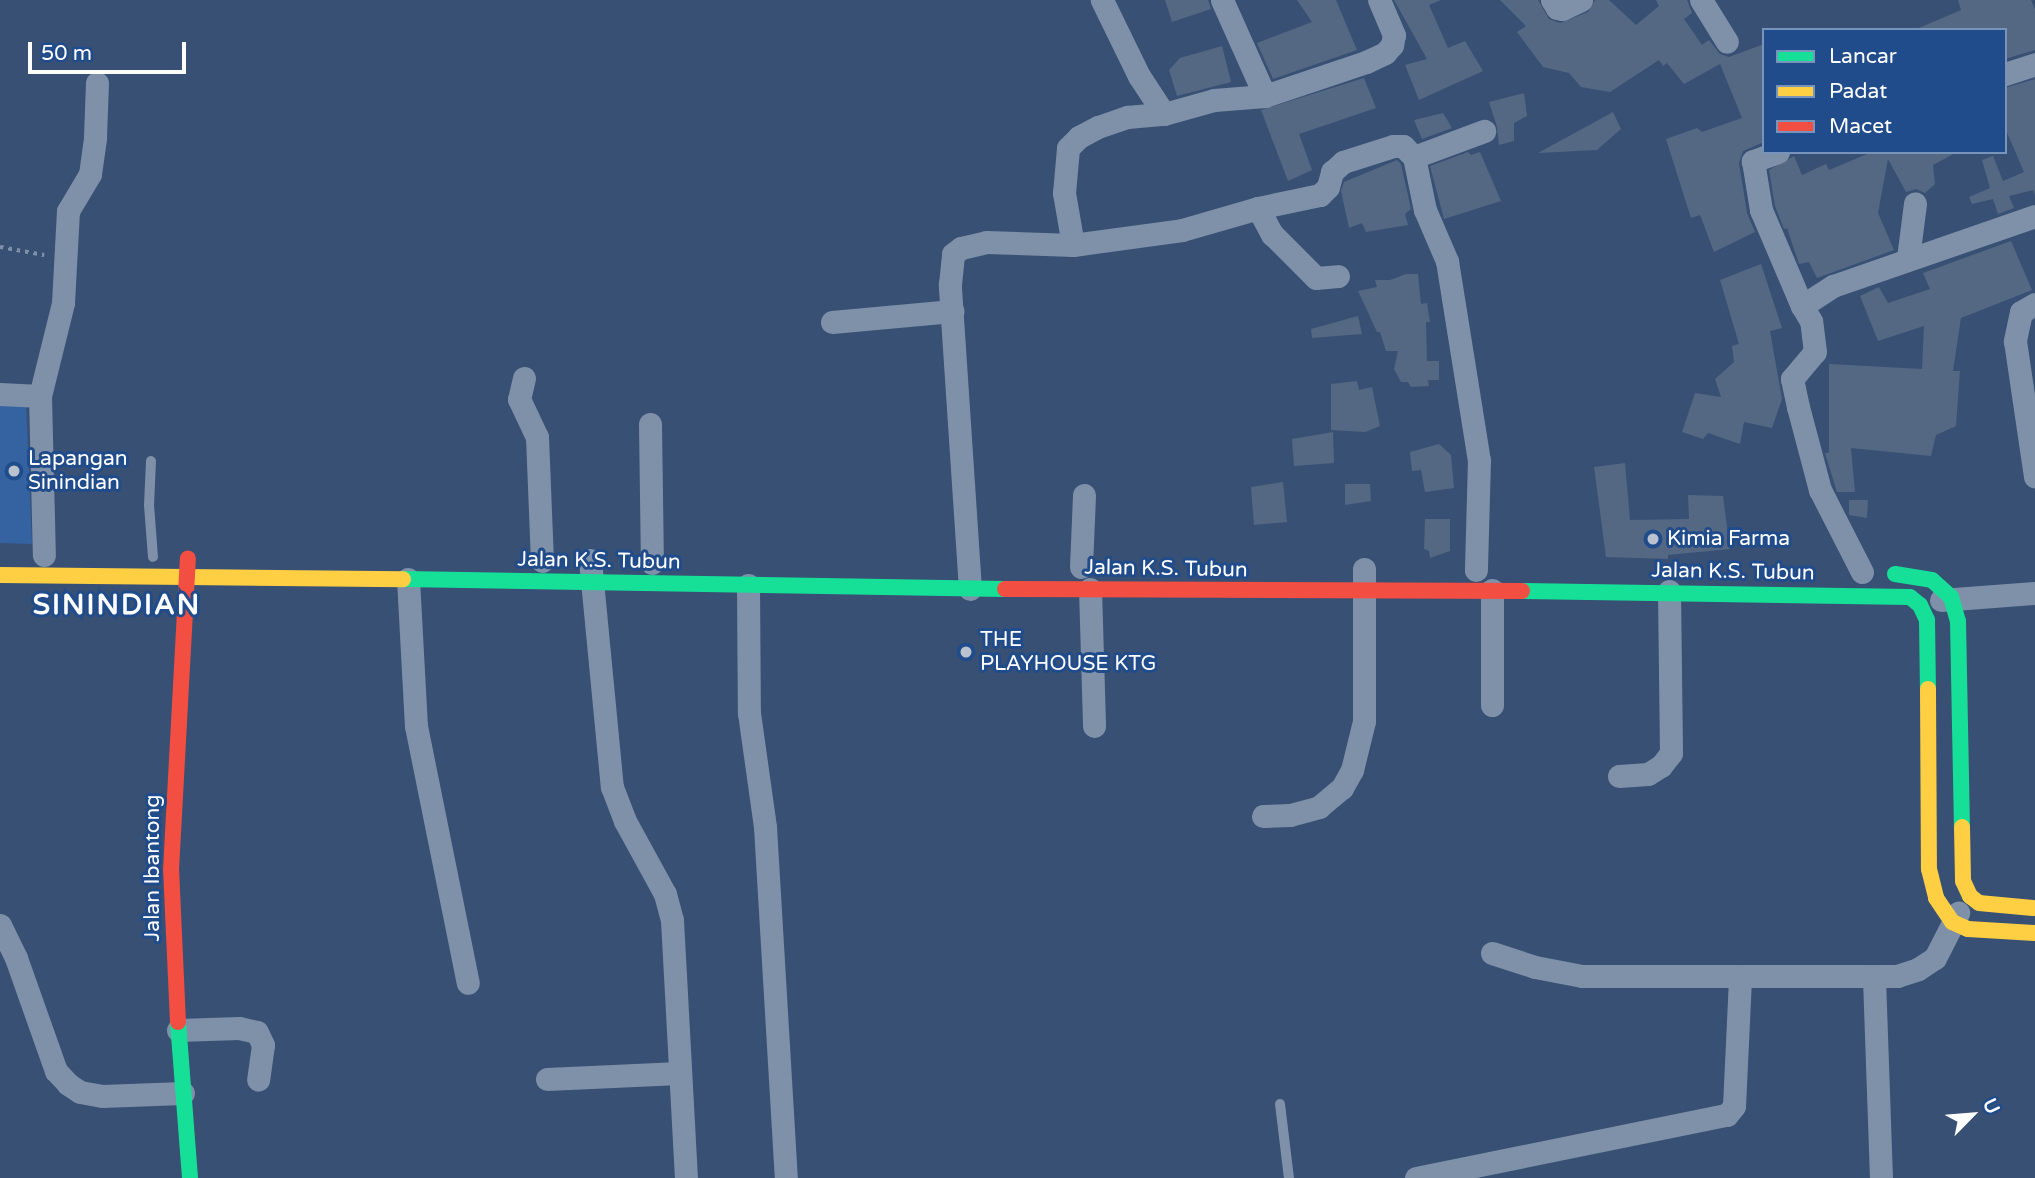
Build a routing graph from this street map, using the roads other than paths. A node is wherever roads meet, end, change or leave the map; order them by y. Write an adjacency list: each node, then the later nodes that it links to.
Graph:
1 (1102, 0): 12 (street)
2 (1222, 0): 11 (street)
3 (1379, 0): 11 (street)
4 (1552, 0): 5 (street)
5 (1581, 0)
6 (1701, 0): 7 (street)
7 (1727, 42)
8 (2035, 64): 9 (street)
9 (2007, 73)
10 (97, 83): 28 (street)
11 (1265, 96): 12 (street)
12 (1164, 114): 19 (street)
13 (1484, 131): 15 (street)
14 (1772, 154): 23 (street)
15 (1414, 157): 17 (street); 43 (street)
16 (1915, 203): 20 (street)
17 (1258, 208): 19 (street); 21 (street)
18 (2035, 216): 20 (street)
19 (1073, 245): 24 (street)
20 (1908, 258): 23 (street)
21 (1338, 276)
22 (2035, 304): 31 (street)
23 (1802, 306): 38 (street)
24 (952, 311): 25 (street); 39 (street)
25 (832, 322)
26 (524, 378): 36 (street)
27 (0, 394): 28 (street)
28 (40, 396): 33 (street)
29 (650, 424): 35 (street)
30 (151, 461): 34 (lane)
31 (2035, 477)
32 (1084, 495): 40 (street)
33 (42, 555)
34 (170, 557): 44 (main road, Jalan Ibantong)
35 (653, 563)
36 (540, 565): 37 (main road, Jalan K.S. Tubun); 45 (main road, Jalan K.S. Tubun)
37 (590, 566): 46 (main road, Jalan K.S. Tubun); 65 (street)
38 (1856, 572): 49 (main road)
39 (970, 573): 40 (main road, Jalan K.S. Tubun); 46 (main road, Jalan K.S. Tubun)
40 (1083, 573): 42 (main road, Jalan K.S. Tubun); 52 (street)
41 (0, 575): 44 (main road, Jalan K.S. Tubun)
42 (1363, 575): 43 (main road, Jalan K.S. Tubun); 54 (street)
43 (1480, 575): 47 (main road, Jalan K.S. Tubun); 51 (street)
44 (186, 577): 45 (main road, Jalan K.S. Tubun); 64 (main road, Jalan Ibantong)
45 (408, 579): 63 (street)
46 (748, 585): 72 (street)
47 (1669, 591): 50 (main road, Jalan K.S. Tubun); 53 (street)
48 (2035, 593): 49 (street)
49 (1951, 597): 50 (street); 55 (main road)
50 (1920, 605): 57 (main road)
51 (1492, 705)
52 (1094, 726)
53 (1619, 776)
54 (1263, 816)
55 (1970, 896): 56 (main road); 57 (street)
56 (2035, 908)
57 (1951, 922): 59 (main road); 62 (street)
58 (0, 925): 68 (street)
59 (2035, 933)
60 (1492, 953): 61 (street)
61 (1740, 978): 62 (street); 74 (street)
62 (1874, 978): 75 (street)
63 (468, 982)
64 (178, 1030): 67 (street); 68 (main road, Jalan Ibantong)
65 (679, 1073): 66 (street); 71 (street)
66 (547, 1079)
67 (258, 1080)
68 (183, 1093): 70 (main road, Jalan Ibantong)
69 (1280, 1104): 73 (lane)
70 (190, 1178)
71 (686, 1178)
72 (786, 1178)
73 (1289, 1178)
74 (1416, 1178)
75 (1881, 1178)

